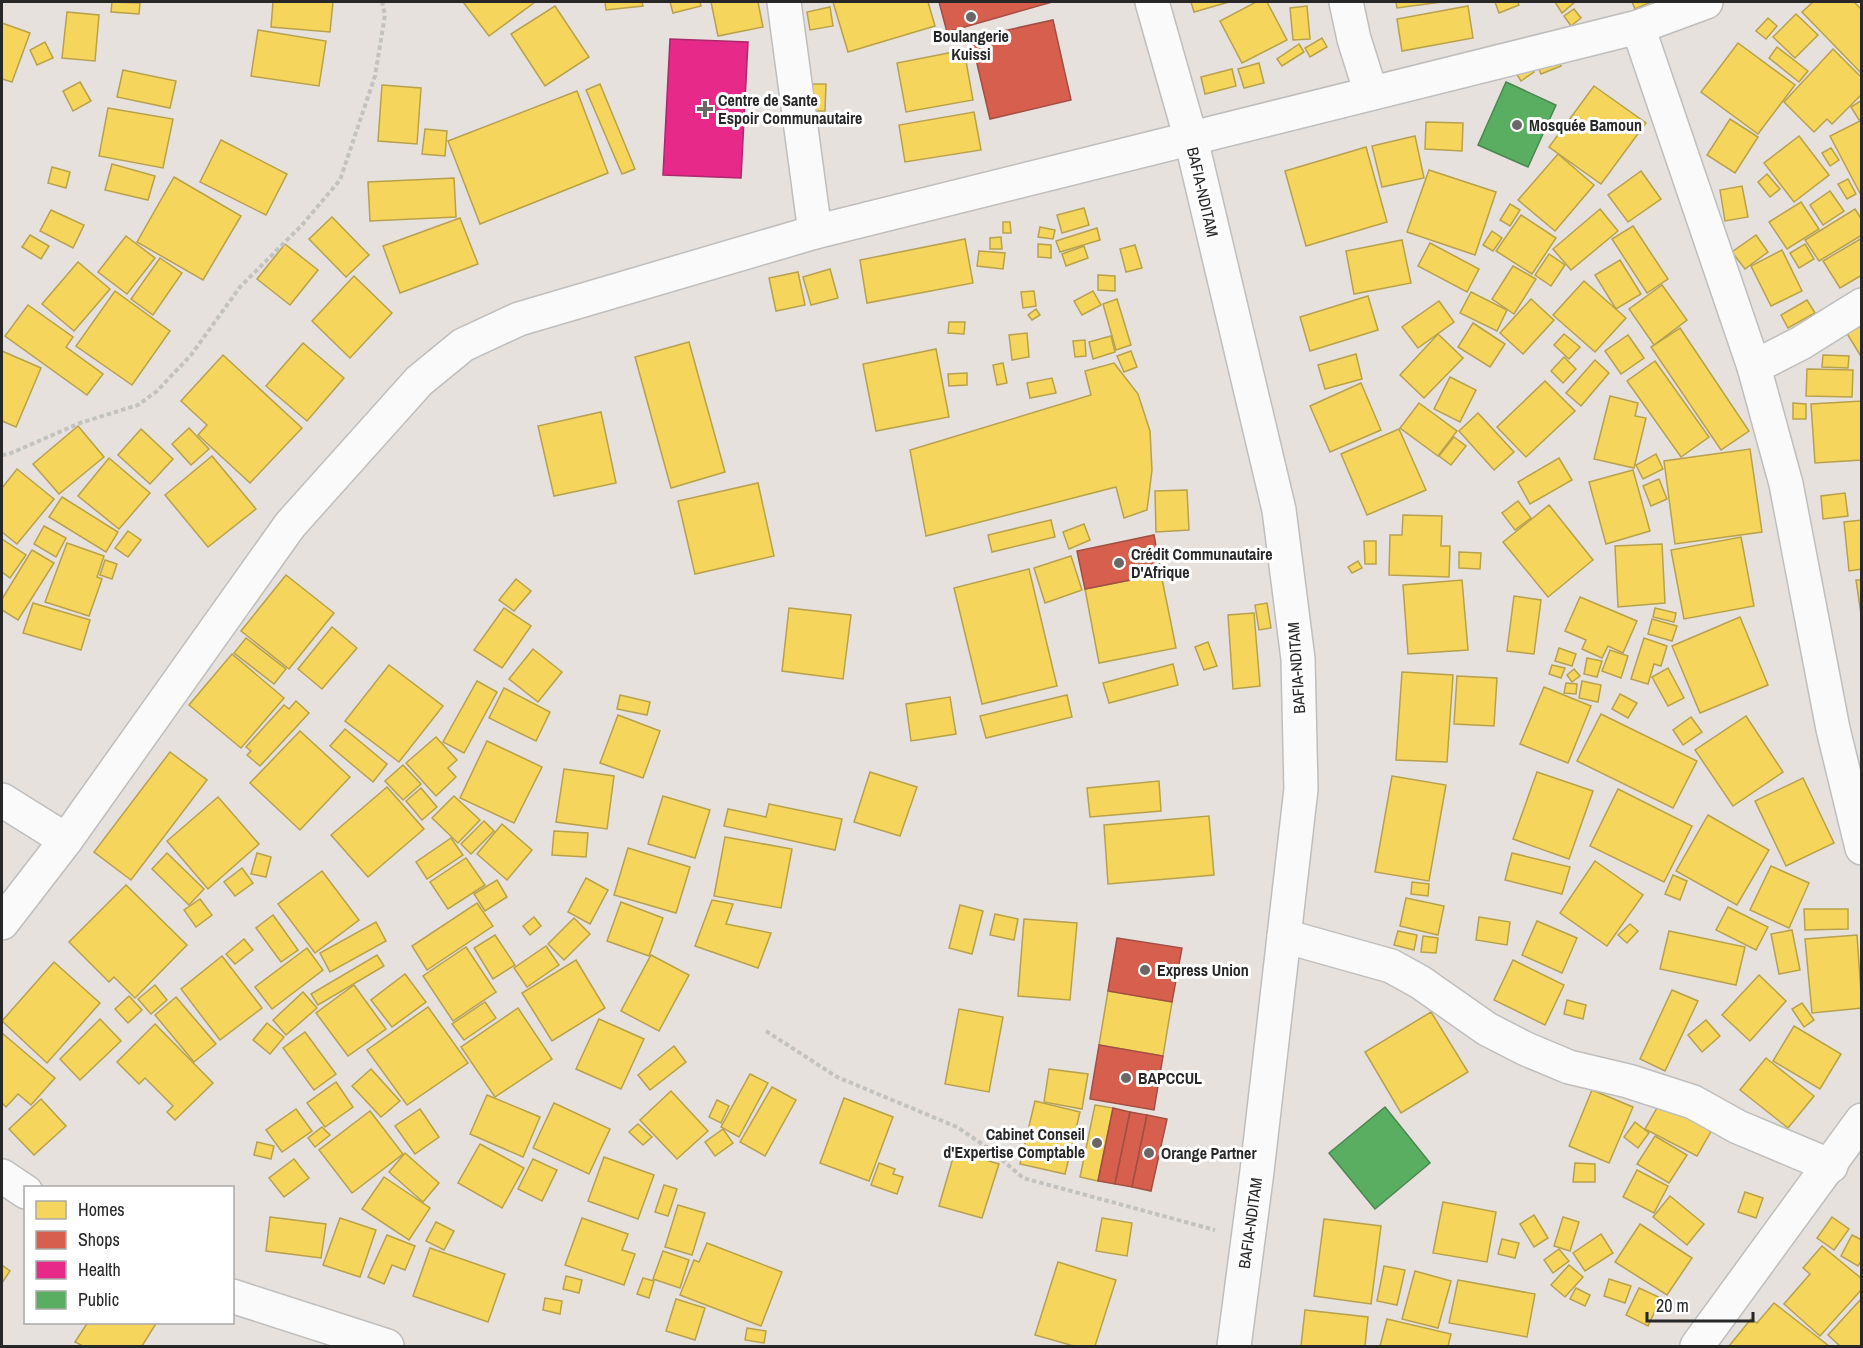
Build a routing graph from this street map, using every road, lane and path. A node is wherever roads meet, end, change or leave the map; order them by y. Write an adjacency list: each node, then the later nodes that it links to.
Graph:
1 (382, 2): 12 (path)
2 (784, 2): 9 (street)
3 (1152, 2): 8 (street, BAFIA-NDITAM)
4 (1346, 2): 7 (street)
5 (1706, 2): 6 (street)
6 (1638, 27): 7 (street); 11 (street)
7 (1371, 93): 8 (street)
8 (1191, 139): 9 (street); 17 (street, BAFIA-NDITAM)
9 (816, 232): 14 (street)
10 (1862, 305): 11 (street)
11 (1754, 367): 15 (street)
12 (2, 454)
13 (2, 800): 14 (street)
14 (66, 840): 16 (street)
15 (1862, 848)
16 (2, 923)
17 (1284, 936): 20 (street); 23 (street, BAFIA-NDITAM)
18 (766, 1031): 23 (path)
19 (1862, 1120): 20 (street)
20 (1831, 1166): 27 (street)
21 (2, 1176): 22 (street)
22 (24, 1191)
23 (1247, 1239): 26 (street, BAFIA-NDITAM)
24 (234, 1297): 25 (street)
25 (387, 1347)
26 (1234, 1347)
27 (1696, 1347)

